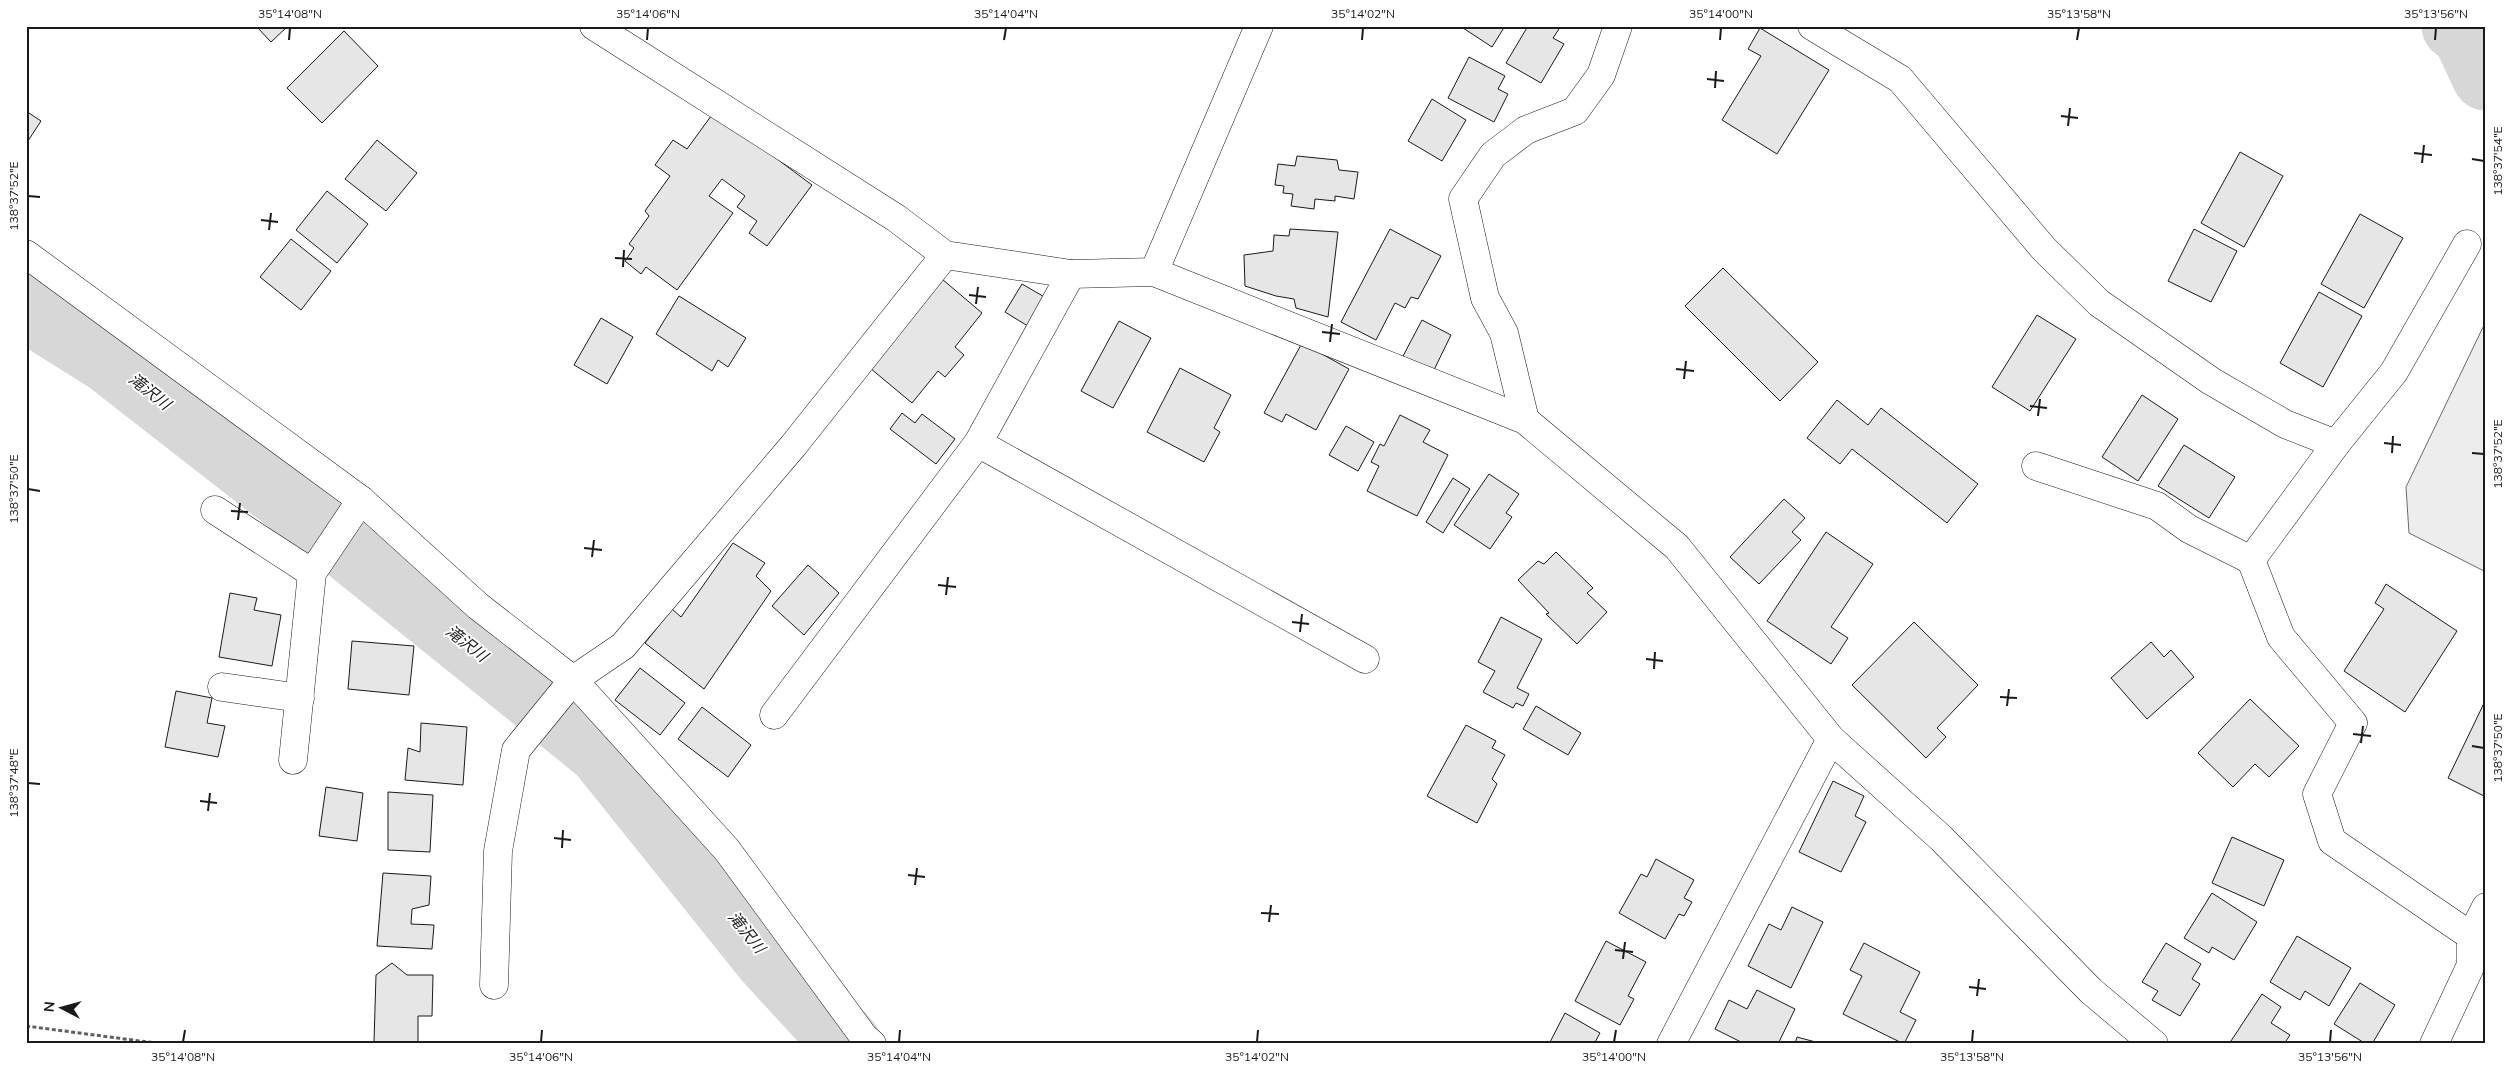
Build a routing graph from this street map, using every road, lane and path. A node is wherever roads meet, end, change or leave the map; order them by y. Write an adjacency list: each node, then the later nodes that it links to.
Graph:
1 (594, 26): 7 (street)
2 (1259, 26): 8 (street)
3 (1618, 26): 10 (street)
4 (1812, 26): 12 (street)
5 (2466, 244): 12 (street)
6 (26, 254): 14 (street)
7 (945, 255): 9 (street); 19 (street)
8 (1154, 272): 9 (street); 10 (street)
9 (1071, 274): 11 (street)
10 (1525, 420): 23 (street)
11 (978, 443): 18 (street); 22 (street)
12 (2336, 444): 16 (street)
13 (2036, 466): 16 (street)
14 (361, 500): 17 (street); 19 (street)
15 (215, 510): 17 (street)
16 (2251, 560): 26 (street)
17 (312, 573): 21 (street)
18 (1365, 659)
19 (573, 680): 27 (street); 30 (street)
20 (222, 687): 21 (street)
21 (300, 698): 24 (street)
22 (774, 716)
23 (1831, 739): 31 (street); 32 (street)
24 (293, 760)
25 (2486, 907): 26 (street)
26 (2471, 936): 33 (street)
27 (494, 985)
28 (26, 1026): 29 (path)
29 (163, 1044)
30 (872, 1044)
31 (1671, 1044)
32 (2154, 1044)
33 (2434, 1044)

